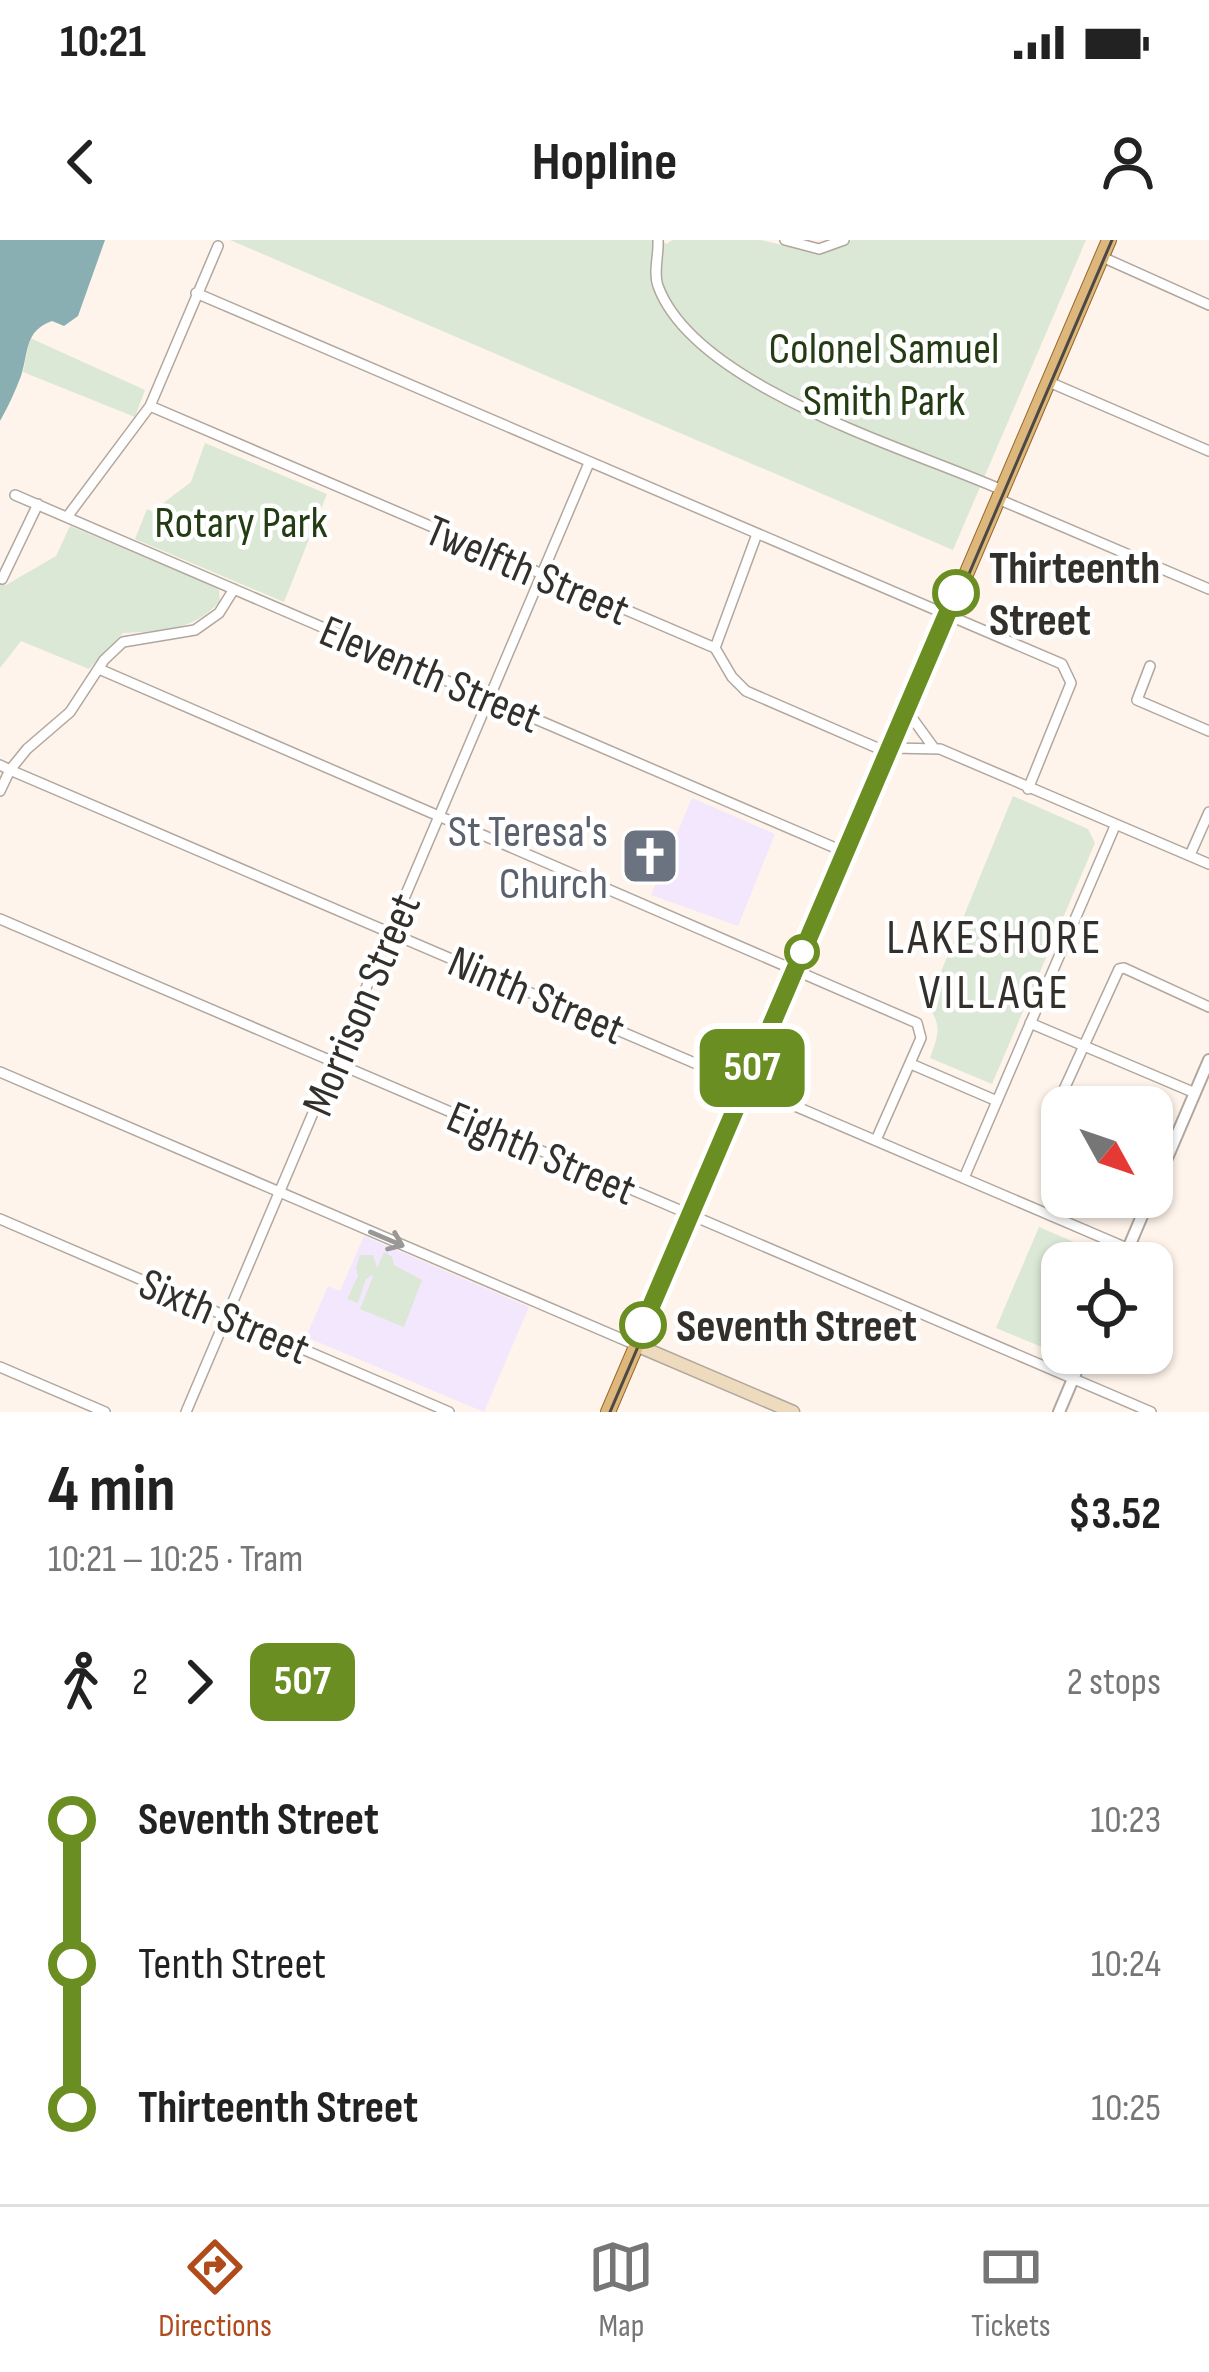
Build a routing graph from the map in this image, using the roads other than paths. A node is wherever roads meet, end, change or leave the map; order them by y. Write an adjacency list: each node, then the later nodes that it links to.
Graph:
1 (785, 240): 2 (street)
2 (844, 240)
3 (1109, 240): 6 (main road)
4 (661, 243): 13 (street)
5 (218, 246): 7 (street)
6 (1102, 257): 8 (street); 9 (main road)
7 (196, 293): 10 (street); 12 (street)
8 (1209, 304)
9 (1048, 382): 11 (street); 13 (main road)
10 (150, 406): 16 (street); 18 (street, Twelfth Street)
11 (1209, 451)
12 (589, 463): 17 (street); 18 (street, Morrison Street)
13 (1000, 494): 21 (street); 22 (main road)
14 (15, 495): 15 (street, Eleventh Street)
15 (38, 504): 16 (street, Eleventh Street); 19 (street)
16 (67, 517): 20 (street, Eleventh Street)
17 (757, 534): 22 (street); 23 (street)
18 (543, 575): 23 (street, Twelfth Street); 26 (street, Morrison Street)
19 (2, 579)
20 (234, 589): 25 (street); 26 (street, Eleventh Street)
21 (1209, 589)
22 (949, 614): 27 (main road); 32 (street)
23 (715, 648): 30 (street, Twelfth Street)
24 (1150, 666): 28 (street)
25 (99, 668): 31 (street); 35 (street)
26 (490, 698): 35 (street, Morrison Street); 37 (street, Eleventh Street)
27 (907, 711): 29 (street); 30 (main road)
28 (1209, 731)
29 (934, 748): 30 (street, Twelfth Street); 32 (street, Twelfth Street)
30 (890, 750): 37 (main road)
31 (5, 767): 33 (street); 41 (street, Ninth Street)
32 (1028, 789): 36 (street, Twelfth Street)
33 (0, 791)
34 (1209, 812): 38 (street)
35 (440, 815): 41 (street, Morrison Street); 42 (street)
36 (1115, 826): 38 (street, Twelfth Street); 44 (street)
37 (847, 853): 42 (main road)
38 (1190, 855): 39 (street, Twelfth Street)
39 (1209, 863)
40 (0, 919): 47 (street, Eighth Street)
41 (390, 932): 47 (street, Morrison Street); 50 (street, Ninth Street)
42 (796, 970): 48 (street); 50 (main road)
43 (1209, 1006): 45 (street)
44 (1030, 1023): 45 (street); 53 (street)
45 (1081, 1045): 51 (street); 52 (street)
46 (1209, 1060): 52 (street)
47 (335, 1063): 57 (street, Morrison Street); 58 (street, Eighth Street)
48 (911, 1064): 53 (street); 55 (street)
49 (0, 1072): 57 (street)
50 (748, 1084): 55 (street, Ninth Street); 58 (main road)
51 (1064, 1086)
52 (1195, 1093): 54 (street)
53 (997, 1101): 56 (street)
54 (1173, 1137)
55 (876, 1140): 56 (street, Ninth Street)
56 (964, 1178): 60 (street, Ninth Street)
57 (280, 1192): 61 (street, Morrison Street); 62 (street, one-way to 62)
58 (691, 1216): 62 (main road); 65 (street, Eighth Street)
59 (0, 1220): 61 (street, Sixth Street)
60 (1113, 1242)
61 (225, 1315): 67 (street, Morrison Street); 68 (street, Sixth Street)
62 (636, 1345): 69 (main road); 70 (main road)
63 (0, 1367): 66 (street)
64 (1075, 1374): 65 (street)
65 (1073, 1379): 71 (street); 72 (street, Eighth Street)
66 (105, 1412)
67 (186, 1412)
68 (449, 1412)
69 (608, 1412)
70 (793, 1412)
71 (1059, 1412)
72 (1151, 1412)

